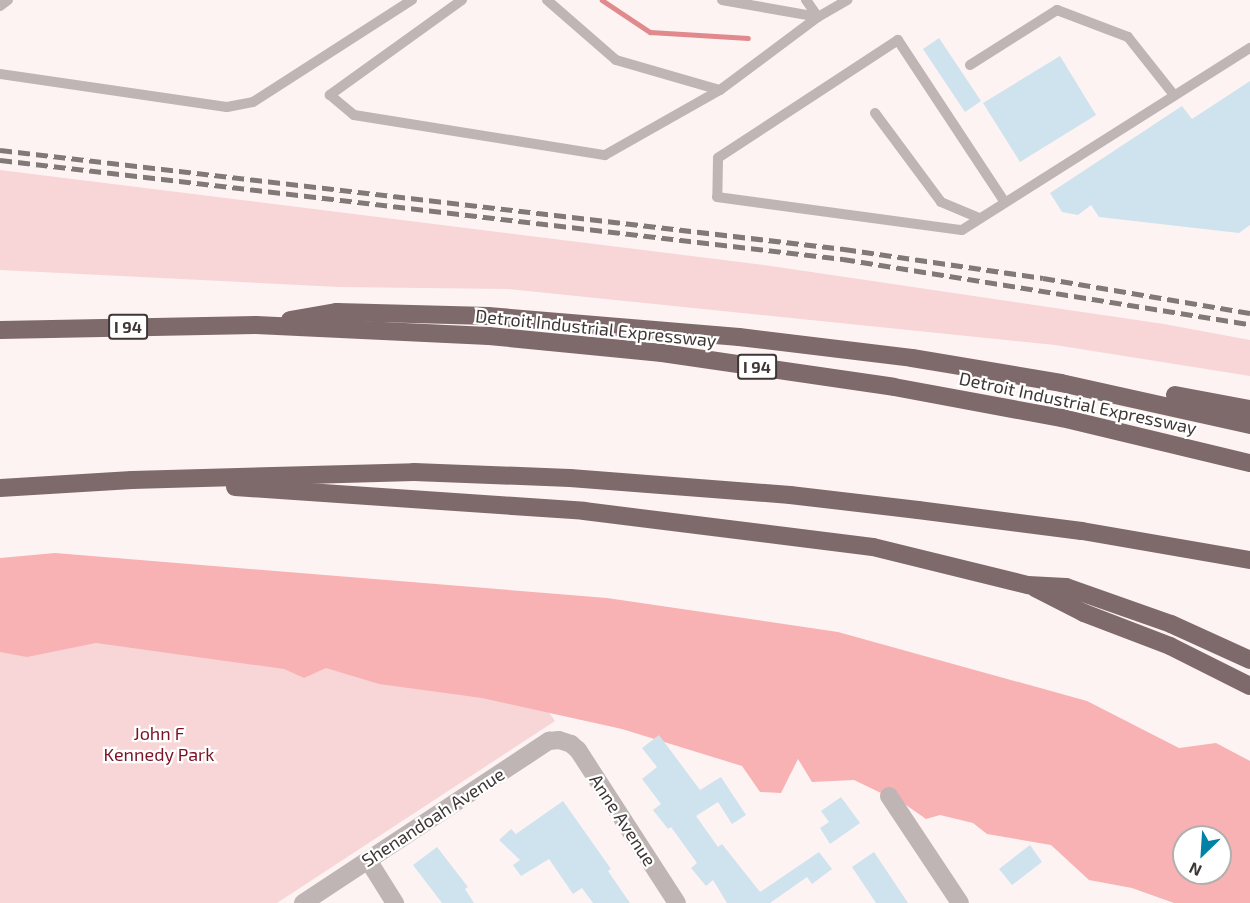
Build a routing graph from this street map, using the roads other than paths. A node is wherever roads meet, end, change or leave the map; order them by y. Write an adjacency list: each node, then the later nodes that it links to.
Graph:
1 (8, 0): 8 (lane)
2 (412, 0): 12 (lane)
3 (462, 0): 13 (lane)
4 (547, 0): 13 (lane)
5 (722, 0): 9 (lane)
6 (806, 0): 9 (lane)
7 (848, 0): 9 (lane)
8 (0, 6)
9 (818, 18): 13 (lane)
10 (1250, 48): 14 (lane)
11 (970, 65): 14 (lane)
12 (0, 74)
13 (720, 90)
14 (1174, 95): 16 (lane)
15 (875, 113): 17 (lane)
16 (1004, 201): 17 (lane); 17 (lane)
17 (979, 218)
18 (256, 325): 19 (highway, Detroit Industrial Expressway / I 94); 20 (highway); 23 (highway, Detroit Industrial Expressway / I 94)
19 (0, 330)
20 (1061, 383): 21 (highway); 22 (highway)
21 (1250, 409)
22 (1250, 425)
23 (1250, 463)
24 (132, 480): 25 (highway); 26 (highway); 27 (highway)
25 (0, 488)
26 (1250, 560)
27 (1028, 585): 28 (highway); 29 (highway)
28 (1250, 660)
29 (1250, 686)
30 (565, 741): 32 (street, Shenandoah Avenue); 35 (street, Anne Avenue)
31 (889, 796): 36 (street)
32 (368, 860): 33 (street, Shenandoah Avenue); 34 (street)
33 (303, 903)
34 (395, 903)
35 (677, 903)
36 (960, 903)

